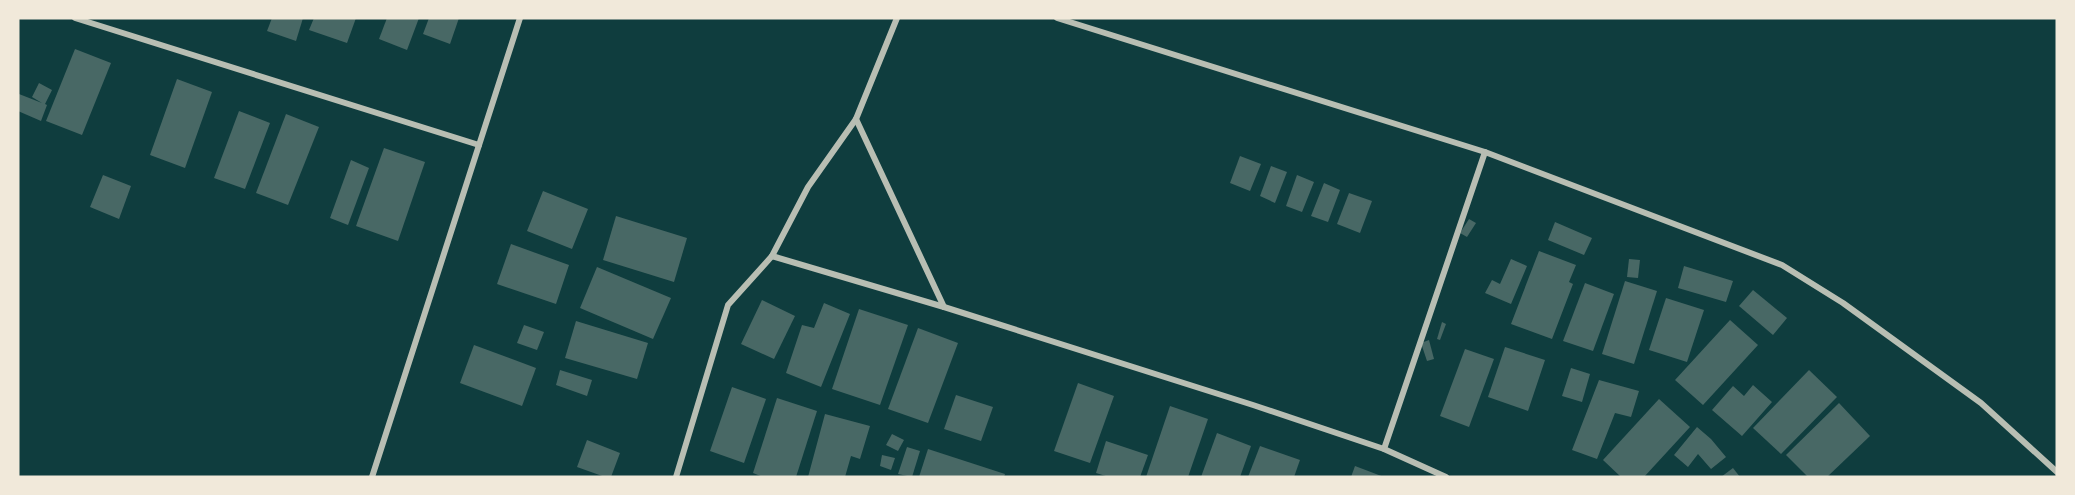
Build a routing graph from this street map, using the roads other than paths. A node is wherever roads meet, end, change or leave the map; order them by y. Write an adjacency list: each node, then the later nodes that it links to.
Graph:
1 (75, 18): 6 (street)
2 (520, 18): 6 (street)
3 (897, 18): 5 (street)
4 (1057, 18): 7 (street)
5 (856, 119): 8 (street); 9 (street)
6 (479, 145): 12 (street)
7 (1485, 152): 10 (street); 11 (street)
8 (772, 256): 9 (street); 13 (street)
9 (944, 307): 10 (street)
10 (1384, 449): 14 (street)
11 (2057, 472)
12 (372, 477)
13 (676, 477)
14 (1446, 477)

